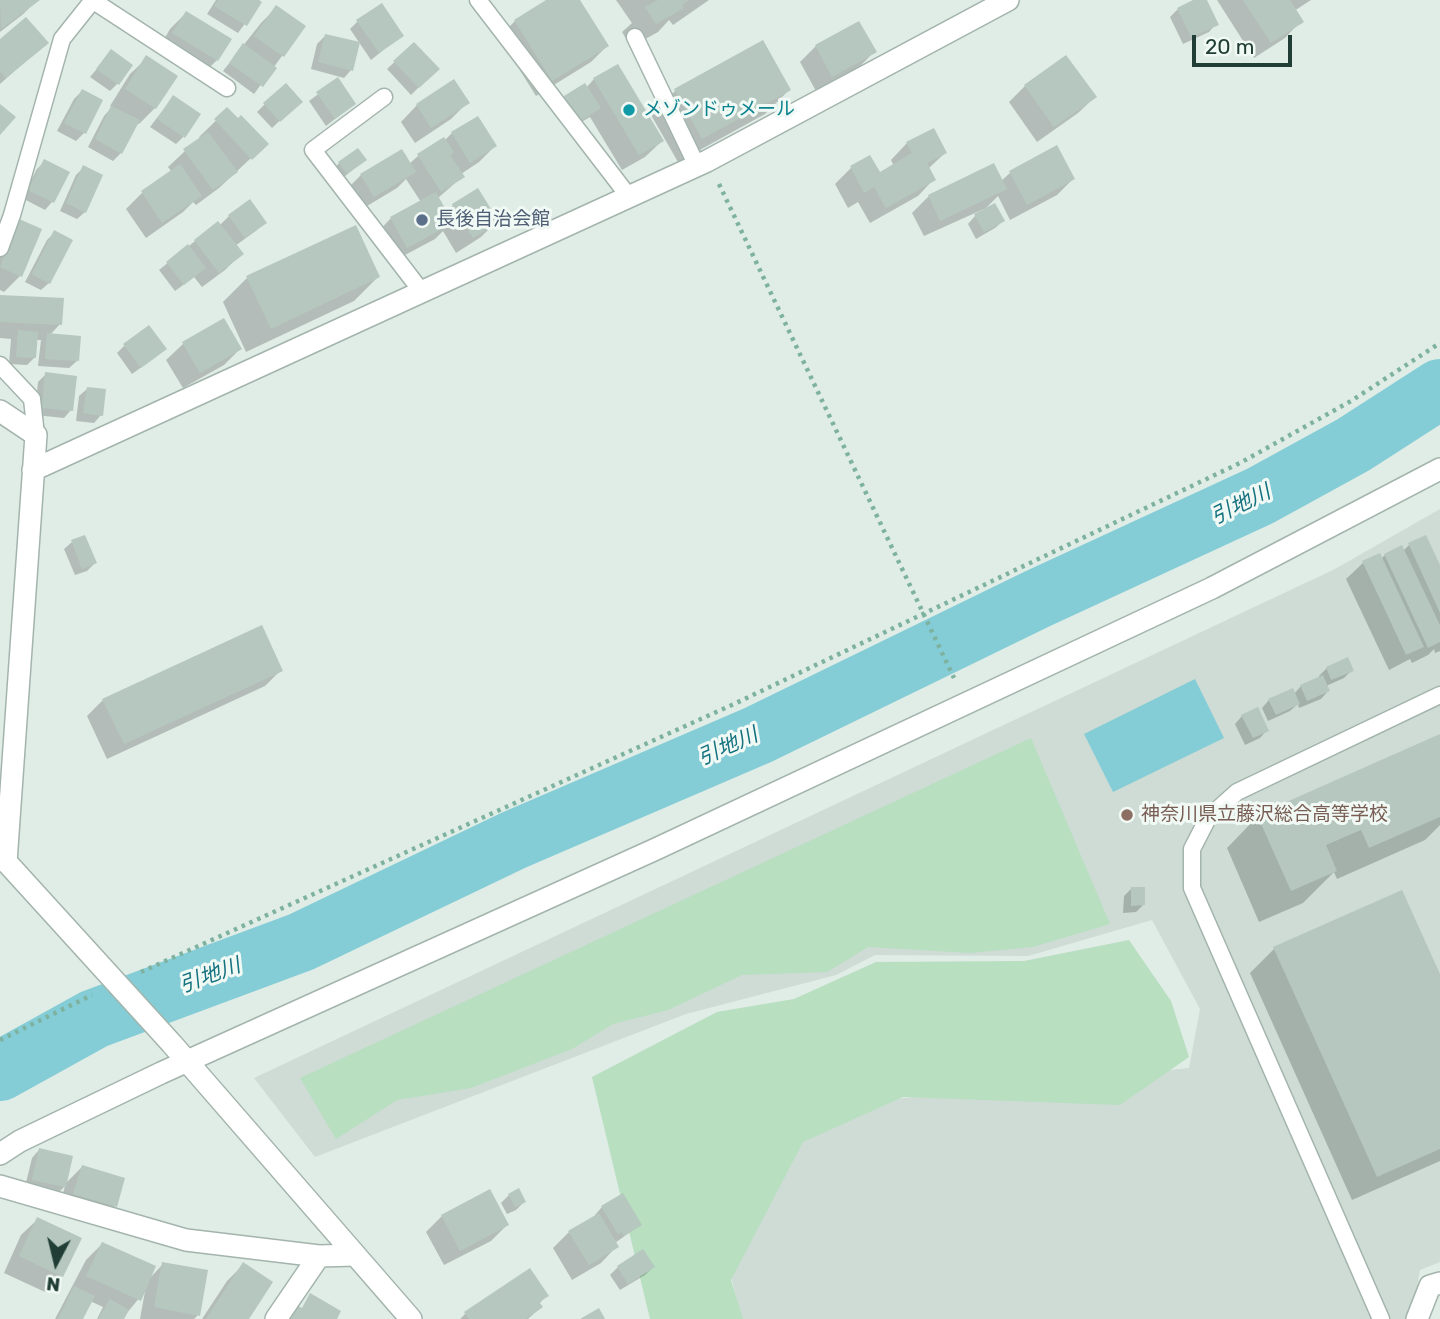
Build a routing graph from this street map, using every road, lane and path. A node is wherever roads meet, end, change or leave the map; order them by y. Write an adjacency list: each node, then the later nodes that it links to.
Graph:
1 (92, 0): 5 (lane); 10 (lane)
2 (478, 0): 9 (lane)
3 (1007, 0): 7 (street)
4 (635, 37): 7 (lane)
5 (228, 88)
6 (384, 97): 12 (lane)
7 (697, 166): 9 (street)
8 (718, 182): 19 (path)
9 (630, 198): 12 (street)
10 (6, 210): 11 (lane)
11 (0, 248)
12 (422, 292): 17 (street)
13 (1440, 343): 19 (path)
14 (0, 365): 16 (lane)
15 (0, 411): 16 (street)
16 (36, 435): 17 (street)
17 (33, 470): 22 (street)
18 (1439, 473): 25 (street)
19 (925, 615): 20 (path); 23 (path)
20 (956, 681)
21 (1440, 695): 33 (lane)
22 (3, 859): 23 (street)
23 (119, 987): 24 (path); 25 (street)
24 (0, 1040)
25 (187, 1061): 26 (street); 28 (street)
26 (0, 1154)
27 (0, 1186): 29 (street)
28 (355, 1255): 29 (street); 32 (street)
29 (319, 1256): 31 (street)
30 (1440, 1283): 34 (street)
31 (276, 1319)
32 (411, 1319)
33 (1381, 1319)
34 (1417, 1319)

